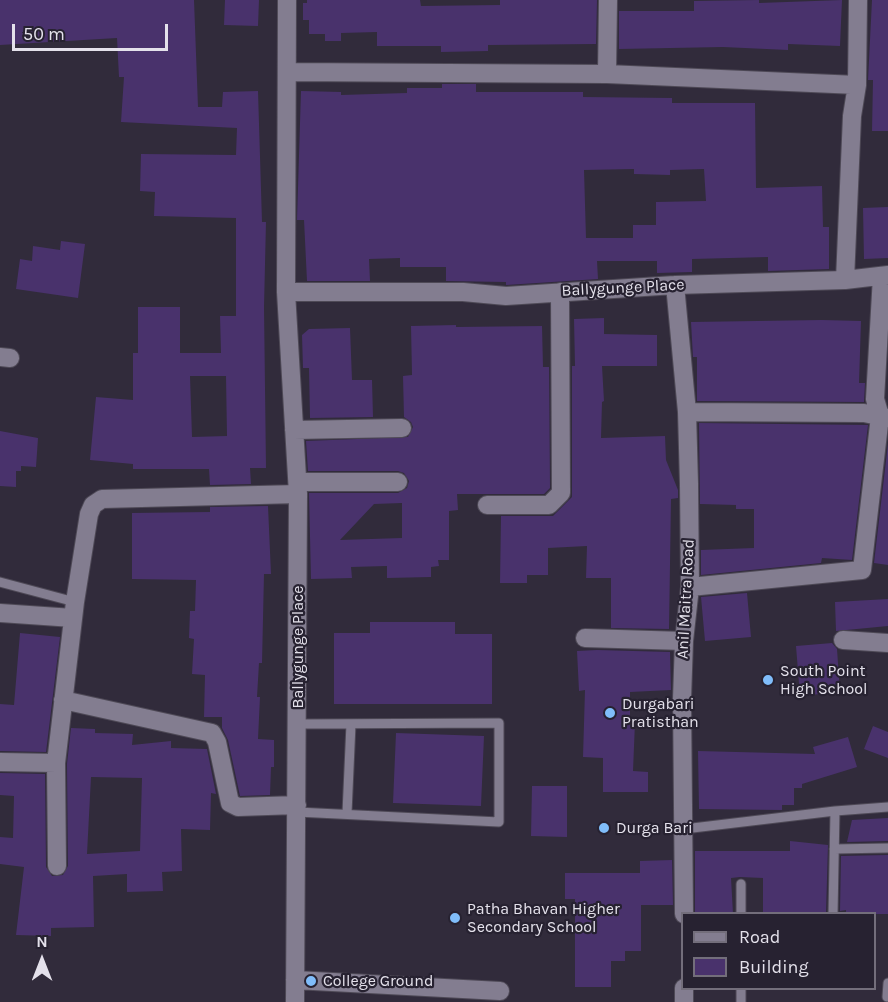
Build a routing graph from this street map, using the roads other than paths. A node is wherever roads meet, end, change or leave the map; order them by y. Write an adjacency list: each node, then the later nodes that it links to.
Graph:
1 (287, 0): 4 (street, Ballygunge Place)
2 (608, 0): 5 (street)
3 (858, 0): 6 (street)
4 (288, 72): 5 (street); 10 (street, Ballygunge Place)
5 (607, 74): 6 (street)
6 (857, 85): 8 (street)
7 (885, 275): 8 (street, Ballygunge Place); 13 (street)
8 (845, 280): 9 (street, Ballygunge Place)
9 (675, 285): 11 (street, Ballygunge Place); 12 (street, Anil Maitra Road)
10 (286, 292): 11 (street, Ballygunge Place); 15 (street, Ballygunge Place)
11 (560, 292): 18 (street)
12 (687, 412): 13 (street); 20 (street, Anil Maitra Road)
13 (884, 417): 20 (street)
14 (402, 428): 15 (street)
15 (294, 430): 17 (street, Ballygunge Place)
16 (398, 482): 17 (street)
17 (298, 488): 21 (street); 28 (street, Ballygunge Place)
18 (487, 505)
19 (0, 582): 21 (lane)
20 (690, 587): 24 (street, Anil Maitra Road)
21 (74, 610): 22 (street); 27 (street)
22 (0, 613)
23 (585, 638): 24 (street)
24 (684, 640): 36 (street, Anil Maitra Road)
25 (843, 640): 26 (street)
26 (888, 642)
27 (63, 700): 31 (street); 33 (street)
28 (298, 724): 29 (lane); 33 (street, Ballygunge Place)
29 (351, 724): 35 (lane); 35 (lane)
30 (0, 762): 31 (street)
31 (56, 763): 39 (street)
32 (888, 807): 34 (lane)
33 (297, 808): 35 (lane); 44 (street, Ballygunge Place)
34 (835, 811): 36 (lane); 38 (lane)
35 (347, 813)
36 (684, 829): 41 (street, Anil Maitra Road)
37 (888, 848): 38 (lane)
38 (834, 849): 43 (lane)
39 (57, 866)
40 (741, 884): 42 (lane)
41 (684, 912)
42 (741, 912)
43 (833, 912)
44 (295, 980): 46 (street); 48 (street, Ballygunge Place)
45 (888, 984): 47 (lane)
46 (500, 991)
47 (888, 997): 49 (lane)
48 (295, 1002)
49 (887, 1002)

